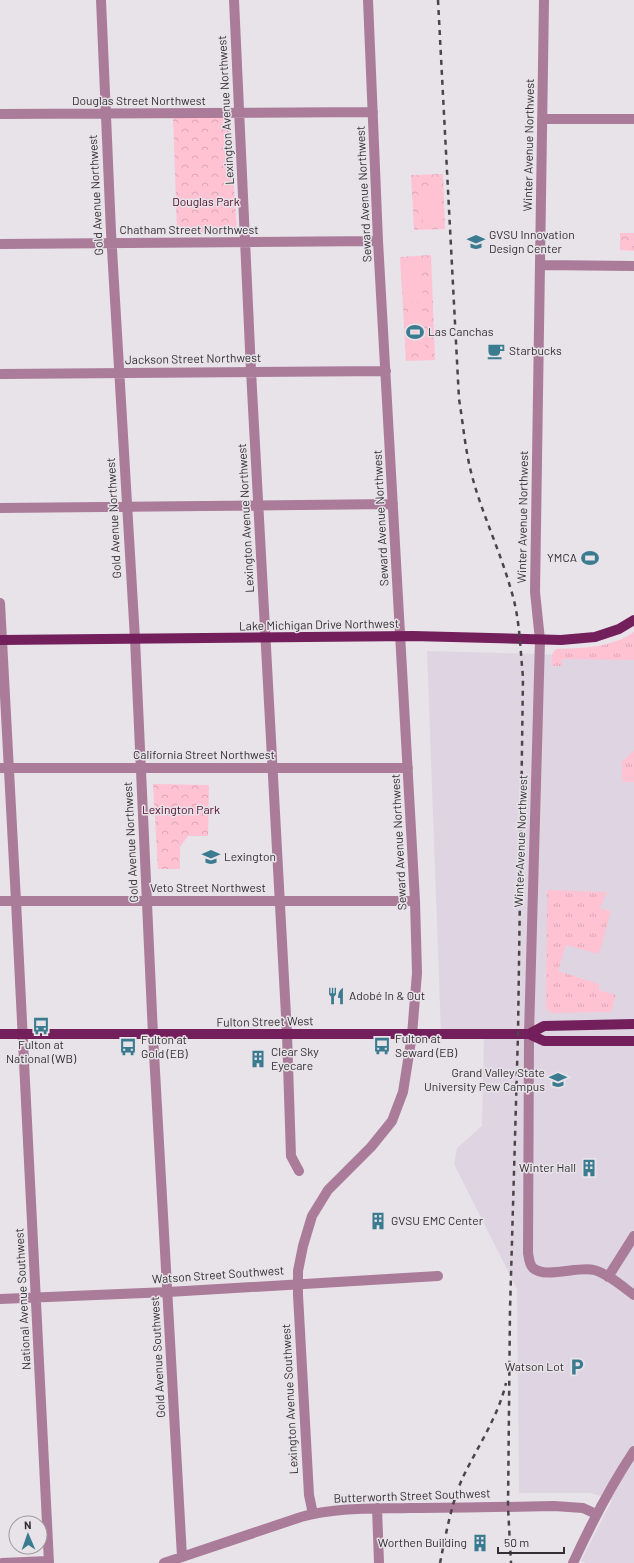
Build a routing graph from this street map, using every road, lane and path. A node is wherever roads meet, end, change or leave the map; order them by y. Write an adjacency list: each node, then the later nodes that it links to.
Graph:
1 (101, 0): 7 (street, Gold Avenue Northwest)
2 (234, 0): 8 (street, Lexington Avenue Northwest)
3 (368, 0): 5 (street, Seward Avenue Northwest)
4 (544, 0): 9 (street, Winter Avenue Northwest)
5 (373, 112): 8 (street, Douglas Street Northwest); 11 (street, Seward Avenue Northwest)
6 (0, 114): 7 (street, Douglas Street Northwest)
7 (106, 114): 8 (street, Douglas Street Northwest); 13 (street, Gold Avenue Northwest)
8 (239, 114): 12 (street, Lexington Avenue Northwest)
9 (542, 119): 10 (street); 15 (street, Winter Avenue Northwest)
10 (634, 119)
11 (378, 241): 12 (street, Chatham Street Northwest); 18 (street, Seward Avenue Northwest)
12 (245, 242): 13 (street, Chatham Street Northwest); 17 (street, Lexington Avenue Northwest)
13 (111, 243): 14 (street, Chatham Street Northwest); 19 (street, Gold Avenue Northwest)
14 (0, 244)
15 (540, 265): 16 (street); 31 (street, Winter Avenue Northwest)
16 (634, 266)
17 (251, 371): 18 (street, Jackson Street Northwest); 19 (street, Jackson Street Northwest); 22 (street, Lexington Avenue Northwest)
18 (386, 371): 21 (street, Seward Avenue Northwest)
19 (119, 372): 20 (street, Jackson Street Northwest); 23 (street, Gold Avenue Northwest)
20 (0, 374)
21 (393, 504): 22 (street); 27 (street, Seward Avenue Northwest)
22 (259, 506): 23 (street); 28 (street, Lexington Avenue Northwest)
23 (126, 507): 24 (street); 29 (street, Gold Avenue Northwest)
24 (0, 508)
25 (0, 604): 30 (street, National Avenue Southwest)
26 (634, 620): 31 (main road, Lake Michigan Drive Northwest)
27 (400, 636): 28 (main road, Lake Michigan Drive Northwest); 31 (main road, Lake Michigan Drive Northwest); 35 (street, Seward Avenue Northwest)
28 (265, 638): 29 (main road, Lake Michigan Drive Northwest); 34 (street, Lexington Avenue Northwest)
29 (135, 639): 30 (main road, Lake Michigan Drive Northwest); 33 (street, Gold Avenue Northwest)
30 (1, 640): 32 (street, National Avenue Southwest)
31 (540, 640): 44 (street, Winter Avenue Northwest)
32 (5, 768): 33 (street, California Street Northwest); 37 (street, National Avenue Southwest)
33 (140, 768): 34 (street, California Street Northwest); 38 (street, Gold Avenue Northwest)
34 (272, 768): 35 (street, California Street Northwest); 39 (street, Lexington Avenue Northwest)
35 (408, 768): 40 (street, Seward Avenue Northwest)
36 (0, 901): 37 (street, Veto Street Northwest)
37 (16, 901): 38 (street, Veto Street Northwest); 45 (street, National Avenue Southwest)
38 (148, 901): 39 (street, Veto Street Northwest); 46 (street, Gold Avenue Northwest)
39 (279, 901): 40 (street, Veto Street Northwest); 43 (street, Lexington Avenue Northwest)
40 (415, 901): 47 (street, Seward Avenue Northwest)
41 (634, 1024): 44 (main road, Fulton Street West)
42 (0, 1034): 45 (main road, Fulton Street West)
43 (287, 1034): 46 (main road, Fulton Street West); 47 (main road, Fulton Street West); 49 (street)
44 (529, 1034): 47 (main road, Fulton Street West); 48 (main road, Fulton Street West); 52 (street, Winter Avenue Northwest)
45 (22, 1035): 46 (main road, Fulton Street West); 56 (street, National Avenue Southwest)
46 (154, 1035): 54 (street, Gold Avenue Southwest)
47 (412, 1035): 53 (street, Seward Avenue Northwest)
48 (634, 1041)
49 (299, 1171)
50 (634, 1236): 52 (street)
51 (438, 1276): 53 (street, Watson Street Southwest)
52 (608, 1277): 55 (street)
53 (297, 1283): 54 (street, Watson Street Southwest); 60 (street, Lexington Avenue Southwest)
54 (168, 1292): 56 (street, Watson Street Southwest); 62 (street, Gold Avenue Southwest)
55 (634, 1295)
56 (36, 1297): 57 (street, Watson Street Southwest); 63 (street, National Avenue Southwest)
57 (0, 1299)
58 (634, 1451): 61 (street)
59 (377, 1508): 60 (street, Butterworth Street Southwest); 61 (street, Butterworth Street Southwest); 66 (street)
60 (313, 1514): 62 (street, Butterworth Street Southwest)
61 (596, 1514): 67 (street)
62 (182, 1557): 65 (street, Butterworth Street Southwest)
63 (48, 1562): 64 (street)
64 (2, 1563)
65 (164, 1563)
66 (379, 1563)
67 (573, 1563)

